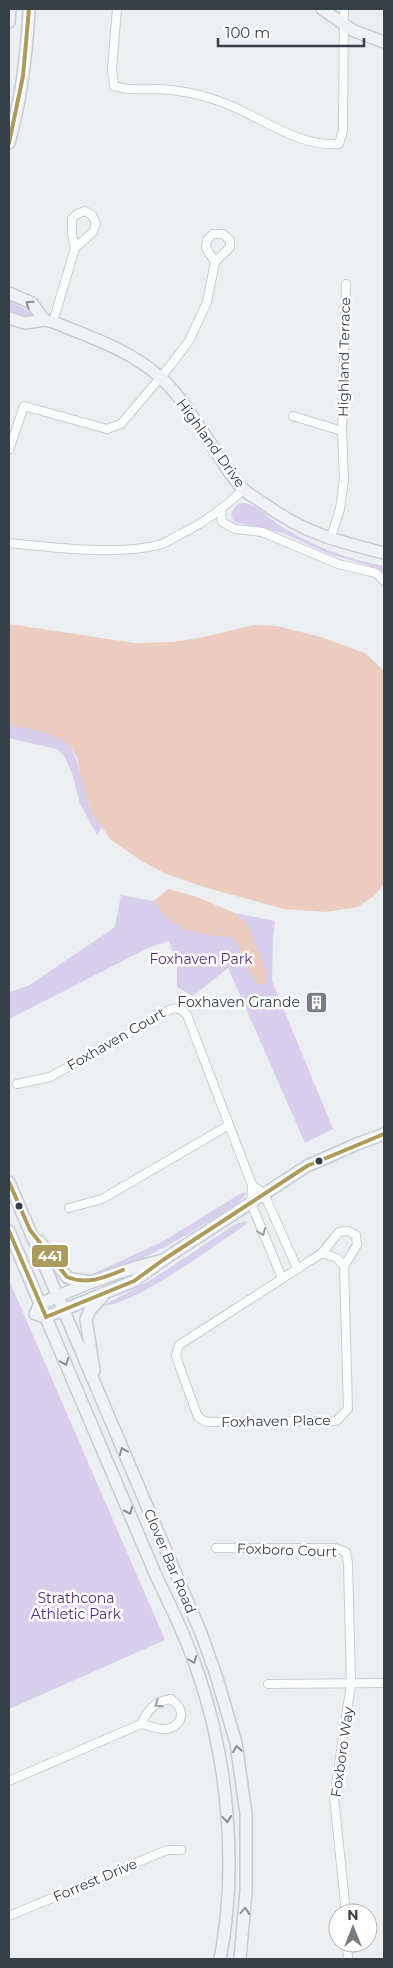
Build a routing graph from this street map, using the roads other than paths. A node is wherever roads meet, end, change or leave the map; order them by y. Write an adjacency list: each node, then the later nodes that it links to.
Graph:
1 (10, 9): 6 (main road)
2 (29, 9): 9 (main road)
3 (117, 9): 7 (street)
4 (322, 9): 7 (main road)
5 (344, 9): 7 (street)
6 (9, 22)
7 (343, 24): 8 (main road)
8 (384, 42)
9 (9, 143)
10 (75, 248): 10 (street); 15 (street)
11 (215, 262): 16 (street)
12 (346, 284): 18 (street, Highland Terrace)
13 (9, 293): 15 (main road, Highland Drive, one-way to 13)
14 (9, 318): 15 (main road, Highland Drive)
15 (48, 321): 16 (main road, Highland Drive)
16 (160, 377): 19 (street); 20 (main road, Highland Drive)
17 (293, 416): 18 (street, Highland Terrace)
18 (342, 431): 22 (street, Highland Terrace)
19 (9, 450)
20 (244, 489): 21 (street); 22 (main road, Highland Drive)
21 (221, 510): 23 (street); 25 (street)
22 (330, 540): 24 (main road, Highland Drive)
23 (9, 543)
24 (384, 553)
25 (384, 581)
26 (17, 1084): 27 (street, Foxhaven Court)
27 (229, 1125): 30 (street, Foxhaven Court); 33 (street)
28 (384, 1134): 31 (main road)
29 (9, 1182): 34 (main road, Clover Bar Road)
30 (252, 1185): 31 (street); 32 (street)
31 (264, 1194): 32 (main road); 39 (street)
32 (251, 1203): 37 (main road); 40 (street, one-way to 40)
33 (69, 1208)
34 (30, 1230): 41 (main road); 43 (main road, Clover Bar Road)
35 (9, 1231): 44 (main road)
36 (322, 1253): 38 (street); 38 (street, Foxhaven Place); 39 (street, Foxhaven Place)
37 (163, 1260): 41 (main road); 42 (main road)
38 (344, 1266): 40 (street, Foxhaven Place)
39 (297, 1268): 40 (street, Foxhaven Place)
40 (282, 1278)
41 (96, 1282): 43 (main road)
42 (106, 1293): 45 (main road); 47 (main road)
43 (57, 1296): 44 (main road); 45 (main road, Clover Bar Road)
44 (40, 1304): 46 (main road, Clover Bar Road)
45 (63, 1311): 46 (main road); 47 (main road, Clover Bar Road)
46 (46, 1317): 57 (main road, Clover Bar Road, one-way to 57)
47 (97, 1389): 58 (main road, Clover Bar Road, one-way to 47)
48 (216, 1548): 51 (street, Foxboro Court)
49 (384, 1683): 51 (street)
50 (268, 1684): 51 (street)
51 (351, 1684): 55 (street, Foxboro Way)
52 (141, 1724): 52 (street, one-way to 52); 53 (street)
53 (9, 1781)
54 (181, 1850): 56 (street, Forrest Drive)
55 (345, 1903)
56 (9, 1916)
57 (220, 1959)
58 (240, 1959)

